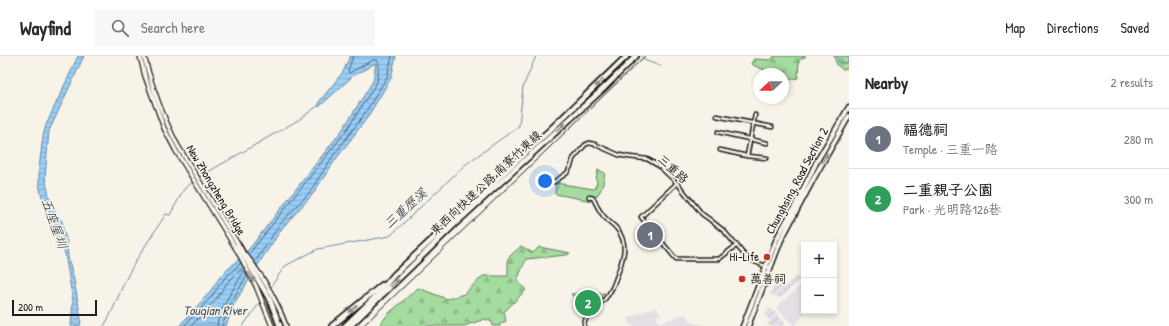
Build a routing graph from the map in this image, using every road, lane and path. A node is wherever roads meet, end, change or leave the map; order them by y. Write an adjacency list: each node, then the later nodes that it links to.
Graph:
1 (140, 56): 25 (street, New Zhongzheng Bridge, one-way to 25)
2 (144, 56): 20 (street, New Zhongzheng Bridge)
3 (627, 56): 23 (highway, 東西向快速公路 南寮竹東線, one-way to 23)
4 (636, 56): 24 (highway, 東西向快速公路 南寮竹東線, one-way to 4)
5 (849, 107): 22 (main road, Chunghsing, Road Section 2)
6 (755, 115): 9 (street)
7 (718, 116): 9 (street)
8 (849, 116): 22 (main road, one-way to 8)
9 (754, 123): 10 (street); 12 (street)
10 (772, 127)
11 (718, 132): 12 (street)
12 (750, 139): 13 (street); 15 (street)
13 (767, 143)
14 (720, 150): 15 (street)
15 (747, 156): 16 (street)
16 (767, 158)
17 (554, 182): 18 (street, 三重路)
18 (677, 183): 21 (street, 三重路); 21 (street)
19 (589, 197): 32 (street)
20 (238, 245): 26 (highway); 27 (street, New Zhongzheng Bridge)
21 (737, 245): 22 (street, 三重路)
22 (768, 267): 33 (main road); 34 (main road)
23 (394, 275): 28 (highway, one-way to 28); 29 (highway, 東西向快速公路 南寮竹東線)
24 (367, 311): 30 (highway, 東西向快速公路 南寮竹東線); 31 (highway)
25 (272, 326)
26 (280, 326)
27 (286, 326)
28 (332, 326)
29 (345, 326)
30 (350, 326)
31 (354, 326)
32 (584, 326)
33 (743, 326)
34 (748, 326)

